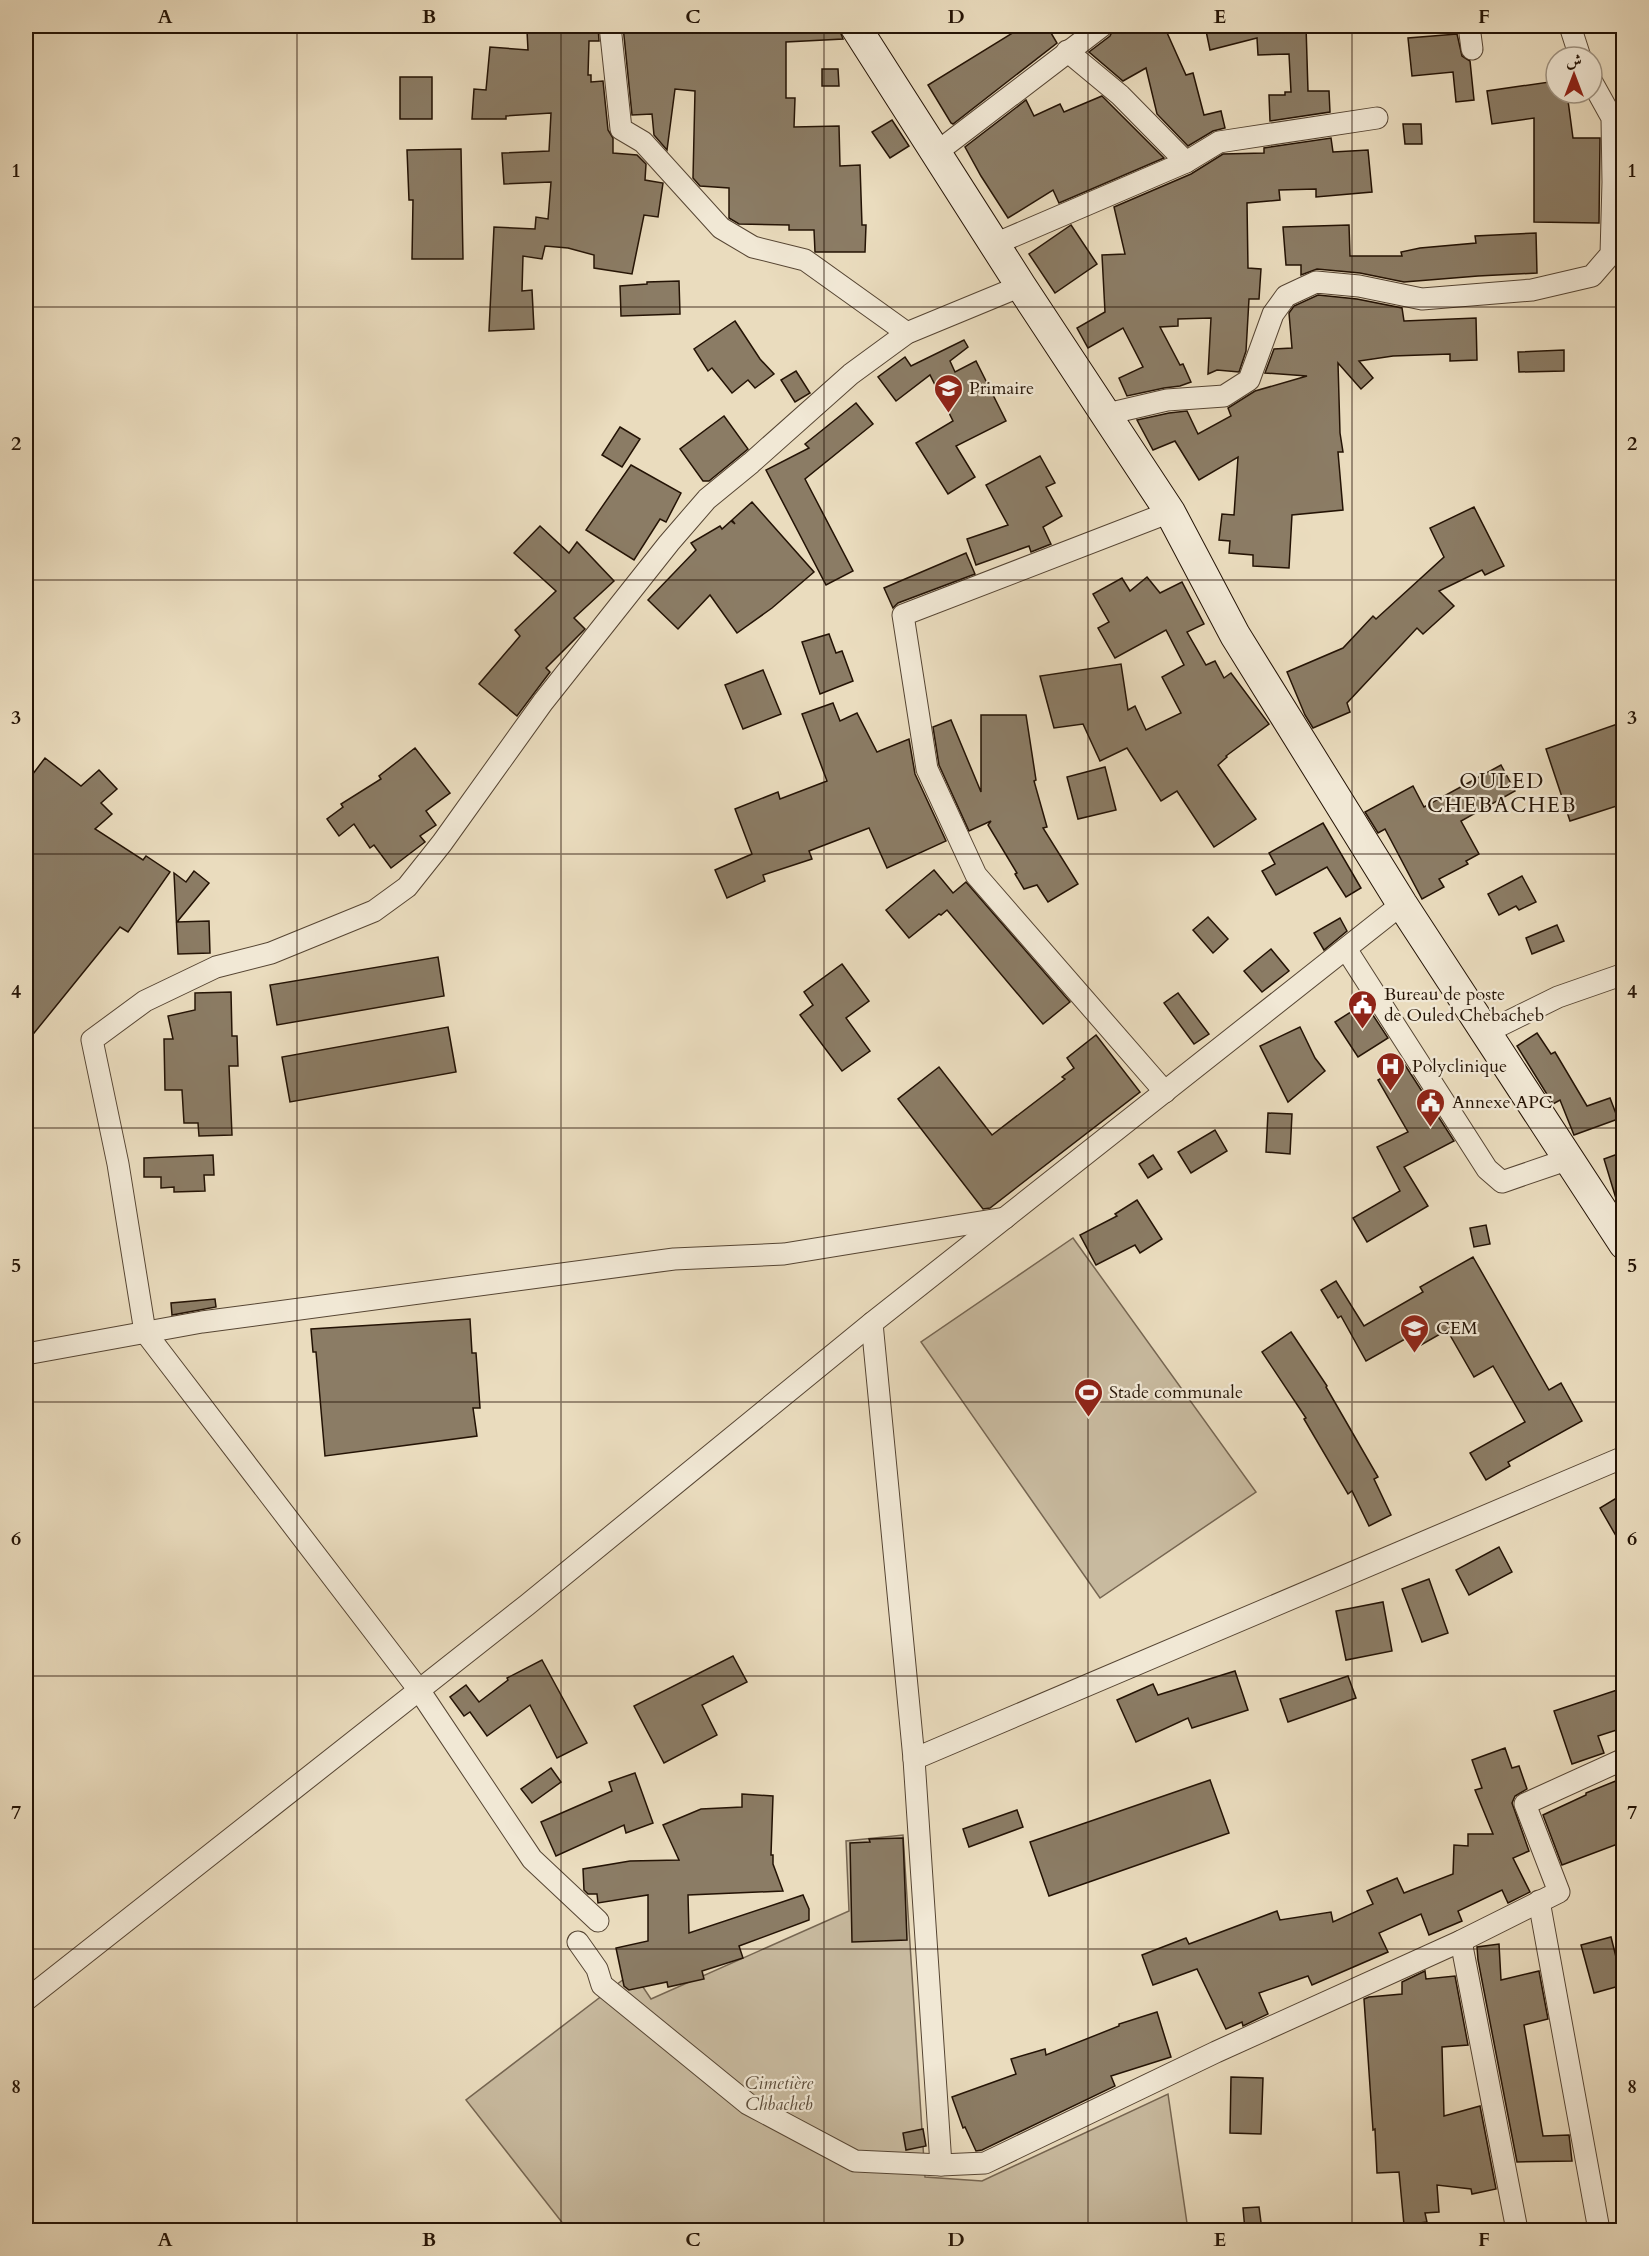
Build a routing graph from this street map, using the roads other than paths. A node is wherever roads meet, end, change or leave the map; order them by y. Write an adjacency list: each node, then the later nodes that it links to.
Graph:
1 (610, 26): 15 (street)
2 (855, 26): 11 (main road)
3 (1102, 26): 8 (street)
4 (1469, 26): 7 (street)
5 (1570, 26): 6 (street)
6 (1576, 45)
7 (1472, 50)
8 (1066, 51): 11 (street); 12 (street)
9 (1604, 104): 16 (street)
10 (1377, 118): 12 (street)
11 (937, 152): 13 (main road)
12 (1186, 162): 13 (street)
13 (995, 244): 14 (main road)
14 (1021, 286): 15 (street); 16 (main road)
15 (907, 333): 27 (street)
16 (1107, 414): 17 (main road)
17 (1170, 512): 18 (main road); 22 (street)
18 (1402, 904): 19 (street); 21 (main road)
19 (1346, 949): 22 (street); 23 (street)
20 (1623, 974): 21 (street)
21 (1487, 1032): 23 (main road)
22 (1165, 1092): 24 (street)
23 (1569, 1159): 25 (main road)
24 (1006, 1218): 26 (street); 27 (street)
25 (1623, 1244)
26 (872, 1323): 30 (street); 32 (street)
27 (146, 1332): 28 (street); 30 (street)
28 (26, 1354)
29 (1623, 1457): 32 (street)
30 (419, 1690): 34 (street); 37 (street)
31 (1623, 1759): 33 (street)
32 (914, 1760): 38 (street)
33 (1539, 1901): 35 (street); 40 (street)
34 (598, 1921)
35 (1461, 1941): 38 (street); 39 (street)
36 (578, 1942): 38 (street)
37 (26, 2001)
38 (941, 2165)
39 (1517, 2230)
40 (1599, 2230)

